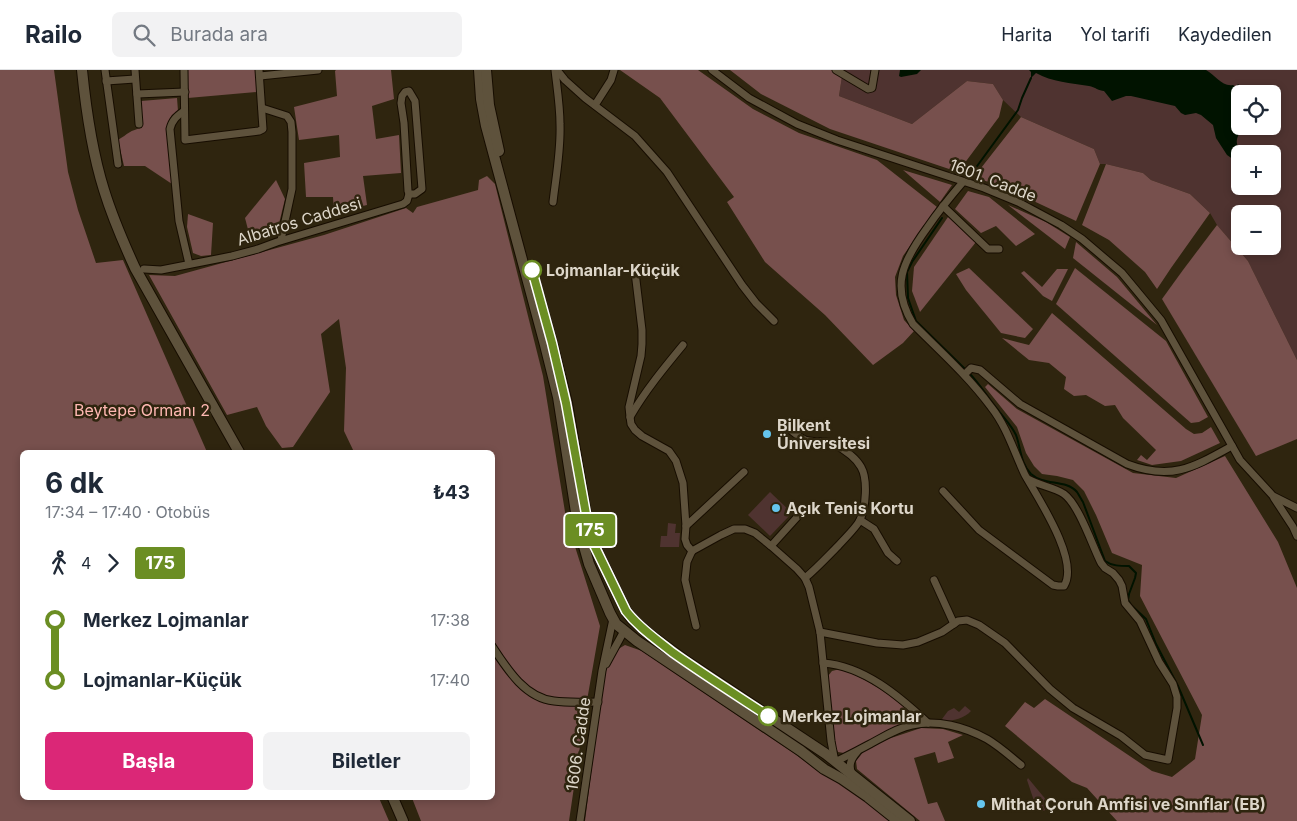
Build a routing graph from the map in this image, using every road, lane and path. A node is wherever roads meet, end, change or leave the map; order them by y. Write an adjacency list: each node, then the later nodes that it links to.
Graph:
1 (82, 70): 39 (street)
2 (105, 70): 16 (street)
3 (135, 70): 15 (street)
4 (184, 70): 17 (street)
5 (318, 70): 13 (street)
6 (479, 70): 57 (street)
7 (486, 70): 56 (street)
8 (556, 70): 19 (street); 26 (street)
9 (614, 70): 19 (street)
10 (712, 70): 24 (street, 1601. Cadde)
11 (836, 70): 12 (street)
12 (875, 70)
13 (298, 71): 14 (street)
14 (259, 73): 20 (street)
15 (135, 79): 16 (street); 18 (street)
16 (106, 81): 23 (street)
17 (185, 92): 18 (street); 21 (street)
18 (137, 94): 22 (street)
19 (595, 105): 33 (street)
20 (262, 108): 21 (street); 28 (street)
21 (184, 111): 30 (street)
22 (139, 124)
23 (118, 164)
24 (963, 182): 27 (street); 38 (street, 1601. Cadde)
25 (409, 194): 25 (street, Albatros Caddesi); 28 (street, Albatros Caddesi)
26 (553, 202)
27 (943, 206): 29 (street); 35 (street)
28 (281, 240): 30 (street, Albatros Caddesi)
29 (999, 249)
30 (189, 264): 31 (street, Albatros Caddesi)
31 (144, 269)
32 (635, 272): 36 (street)
33 (774, 321)
34 (683, 345): 36 (street)
35 (967, 372): 38 (street); 41 (street)
36 (630, 416): 49 (street)
37 (792, 431): 47 (street)
38 (1232, 446): 43 (street, 1601. Cadde)
39 (238, 450)
40 (744, 472): 49 (street)
41 (1028, 479): 42 (street); 58 (street)
42 (943, 491)
43 (1273, 496): 44 (street, 1601. Cadde); 45 (street)
44 (1297, 508)
45 (1283, 511): 48 (street); 50 (street)
46 (799, 515): 51 (street)
47 (860, 520): 53 (street); 54 (street)
48 (1297, 522)
49 (686, 526): 52 (street)
50 (1297, 536)
51 (771, 546): 52 (street); 54 (street)
52 (692, 551): 59 (street)
53 (897, 561)
54 (805, 578): 61 (street)
55 (934, 580): 58 (street)
56 (629, 615): 57 (street); 60 (street); 68 (street)
57 (613, 619): 60 (street); 64 (street, 1606. Cadde)
58 (954, 624): 61 (street)
59 (696, 626)
60 (624, 631): 64 (street, 1606. Cadde); 70 (street)
61 (820, 632): 63 (street)
62 (495, 650): 65 (street)
63 (823, 663): 66 (street); 68 (street)
64 (602, 671): 65 (street, 1606. Cadde)
65 (598, 702): 74 (street, 1606. Cadde)
66 (928, 723): 67 (street); 69 (street)
67 (858, 751): 68 (street); 71 (street)
68 (834, 756): 70 (street); 71 (street)
69 (1020, 765)
70 (826, 770): 75 (street)
71 (852, 774): 76 (street)
72 (394, 800): 73 (street)
73 (403, 821)
74 (580, 821)
75 (898, 821)
76 (910, 821)

